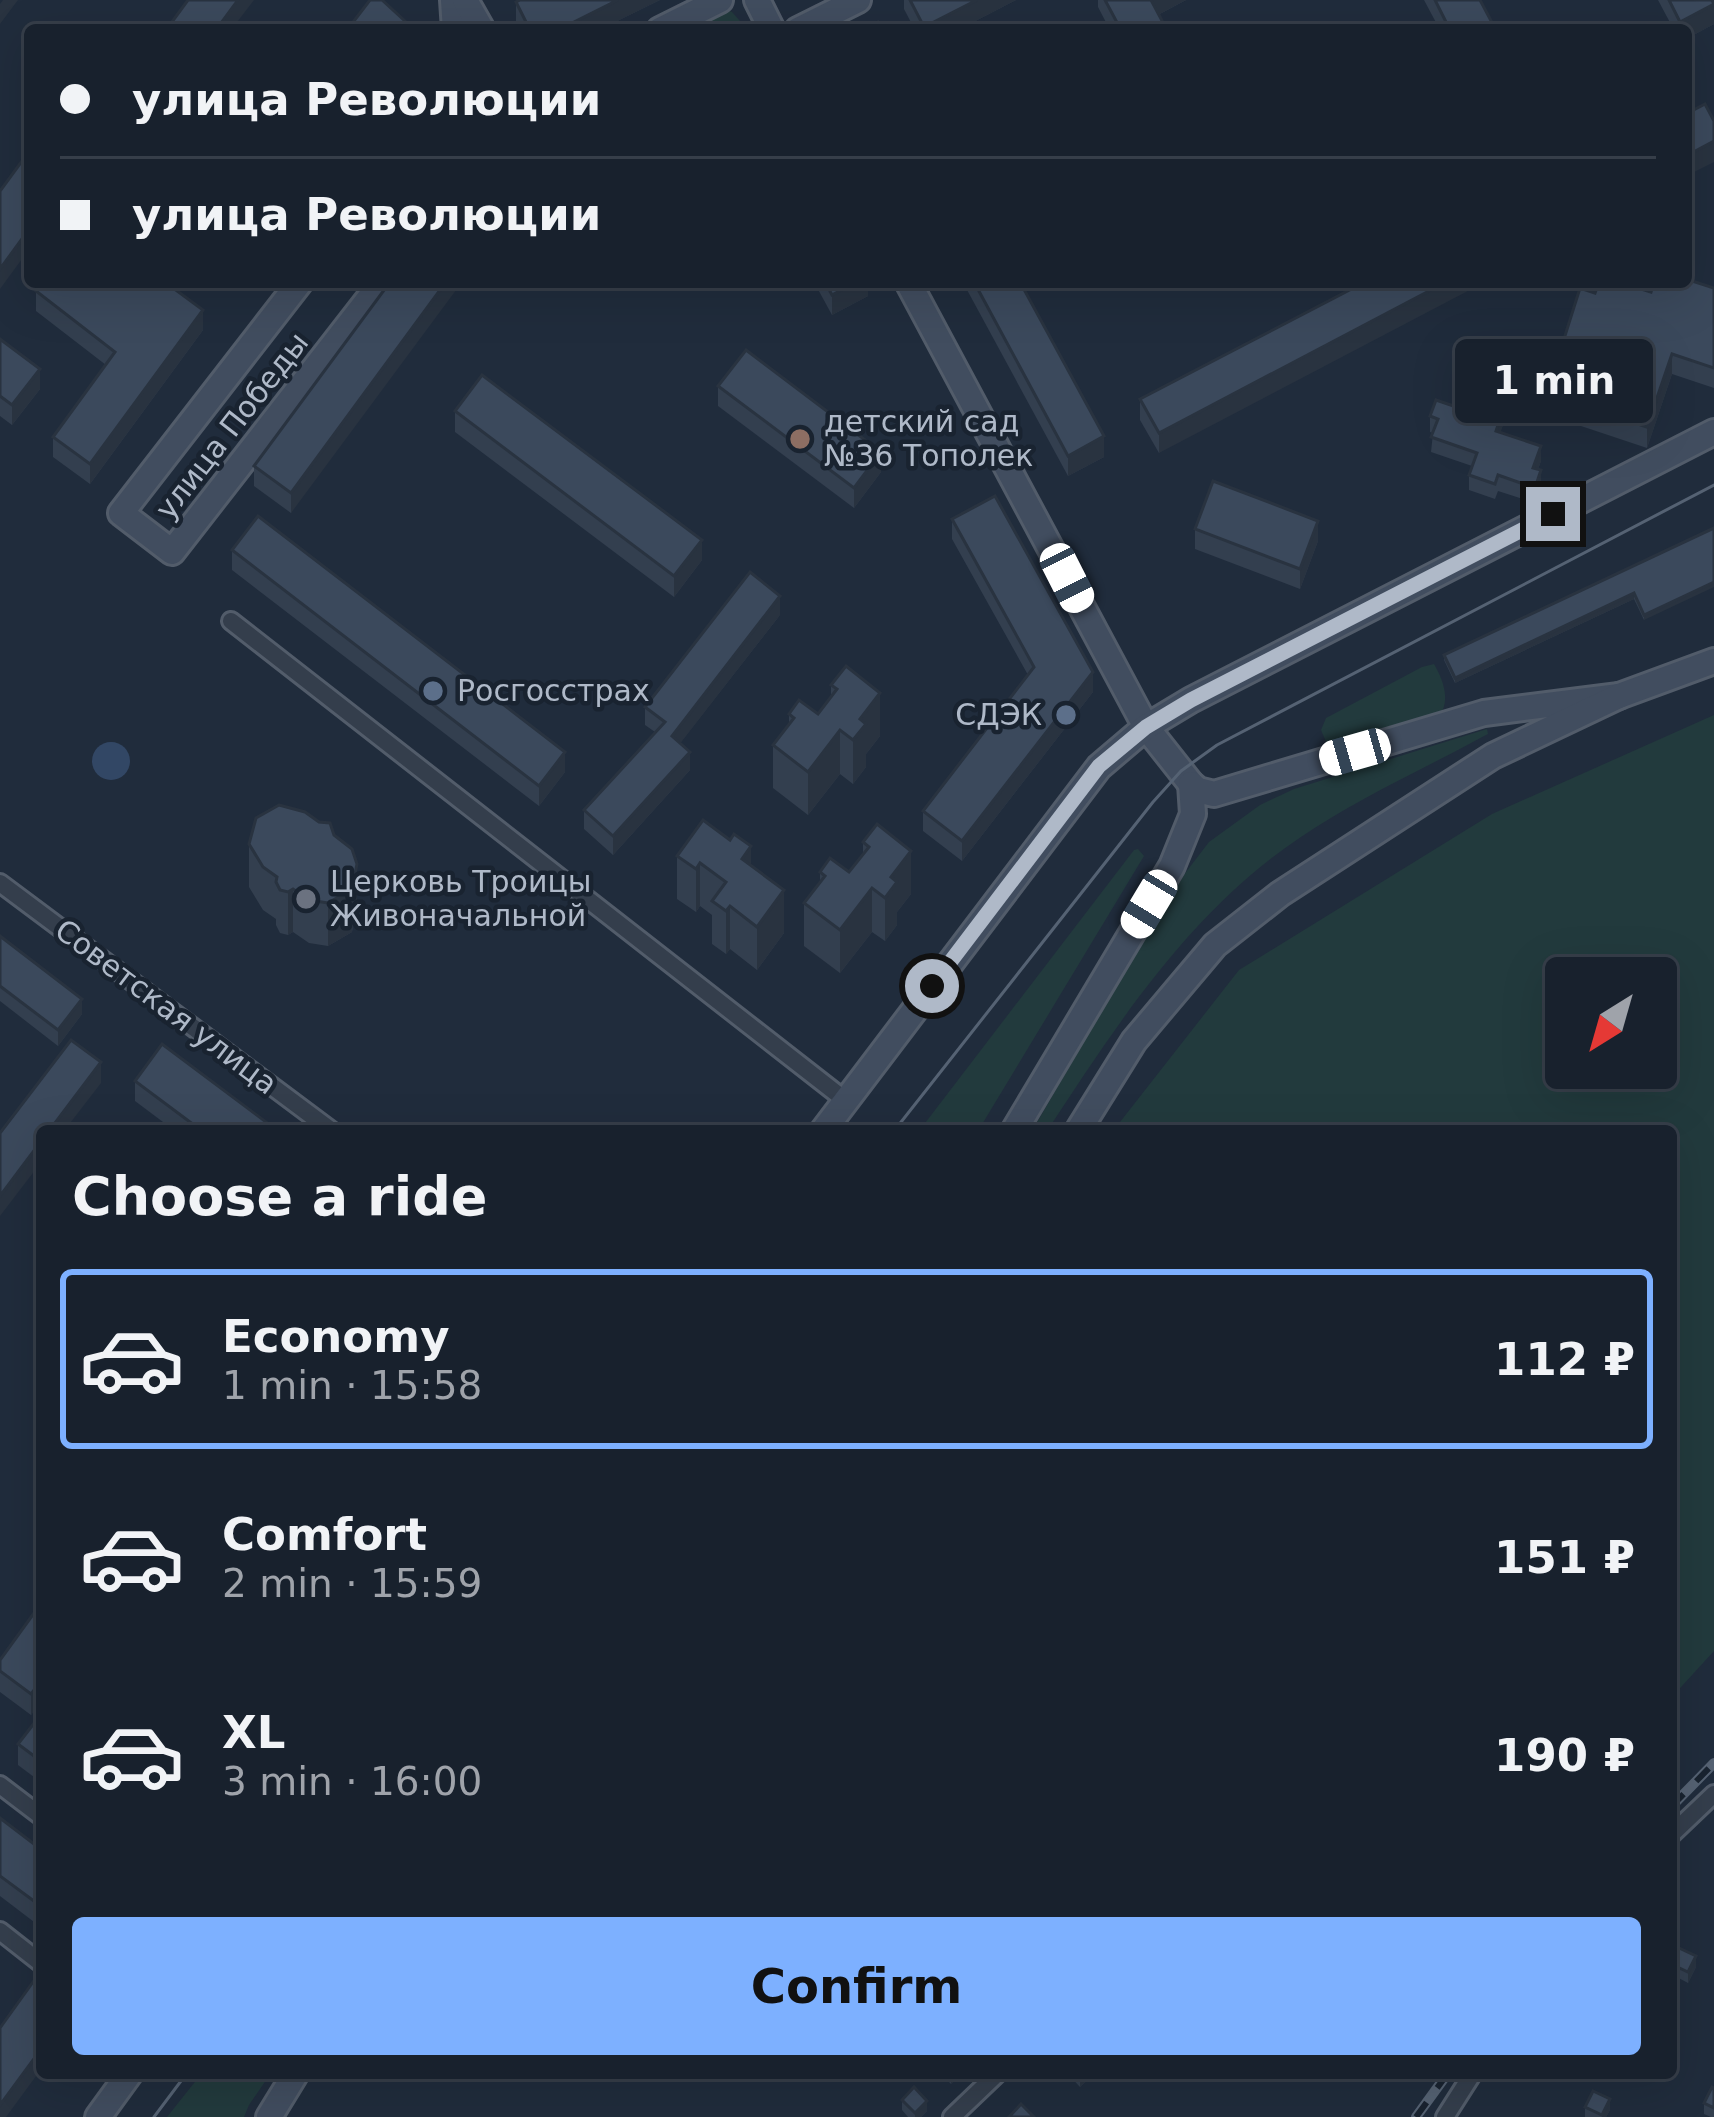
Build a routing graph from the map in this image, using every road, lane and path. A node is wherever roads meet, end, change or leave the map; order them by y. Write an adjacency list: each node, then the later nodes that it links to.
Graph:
1 (720, 0): 3 (street)
2 (859, 0): 4 (street)
3 (672, 24)
4 (810, 24)
5 (295, 288): 6 (street, улица Победы)
6 (377, 288)
7 (911, 288): 12 (street)
8 (1714, 432): 12 (street)
9 (231, 621): 15 (street)
10 (1714, 661): 11 (street)
11 (1619, 696): 13 (street); 19 (street)
12 (1146, 727): 13 (street); 15 (street)
13 (1191, 784): 18 (street)
14 (0, 883): 16 (street, Советская улица)
15 (845, 1100): 17 (street)
16 (324, 1125)
17 (827, 1125)
18 (1018, 1125)
19 (1082, 1125)
20 (0, 1785): 22 (street)
21 (1714, 1794): 23 (street)
22 (36, 1812)
23 (1677, 1829)
24 (0, 1931): 25 (street)
25 (36, 1959)
26 (126, 2079): 30 (street)
27 (292, 2079): 31 (street)
28 (992, 2079): 32 (street)
29 (1468, 2079): 33 (street)
30 (98, 2117)
31 (269, 2117)
32 (952, 2117)
33 (1444, 2117)

